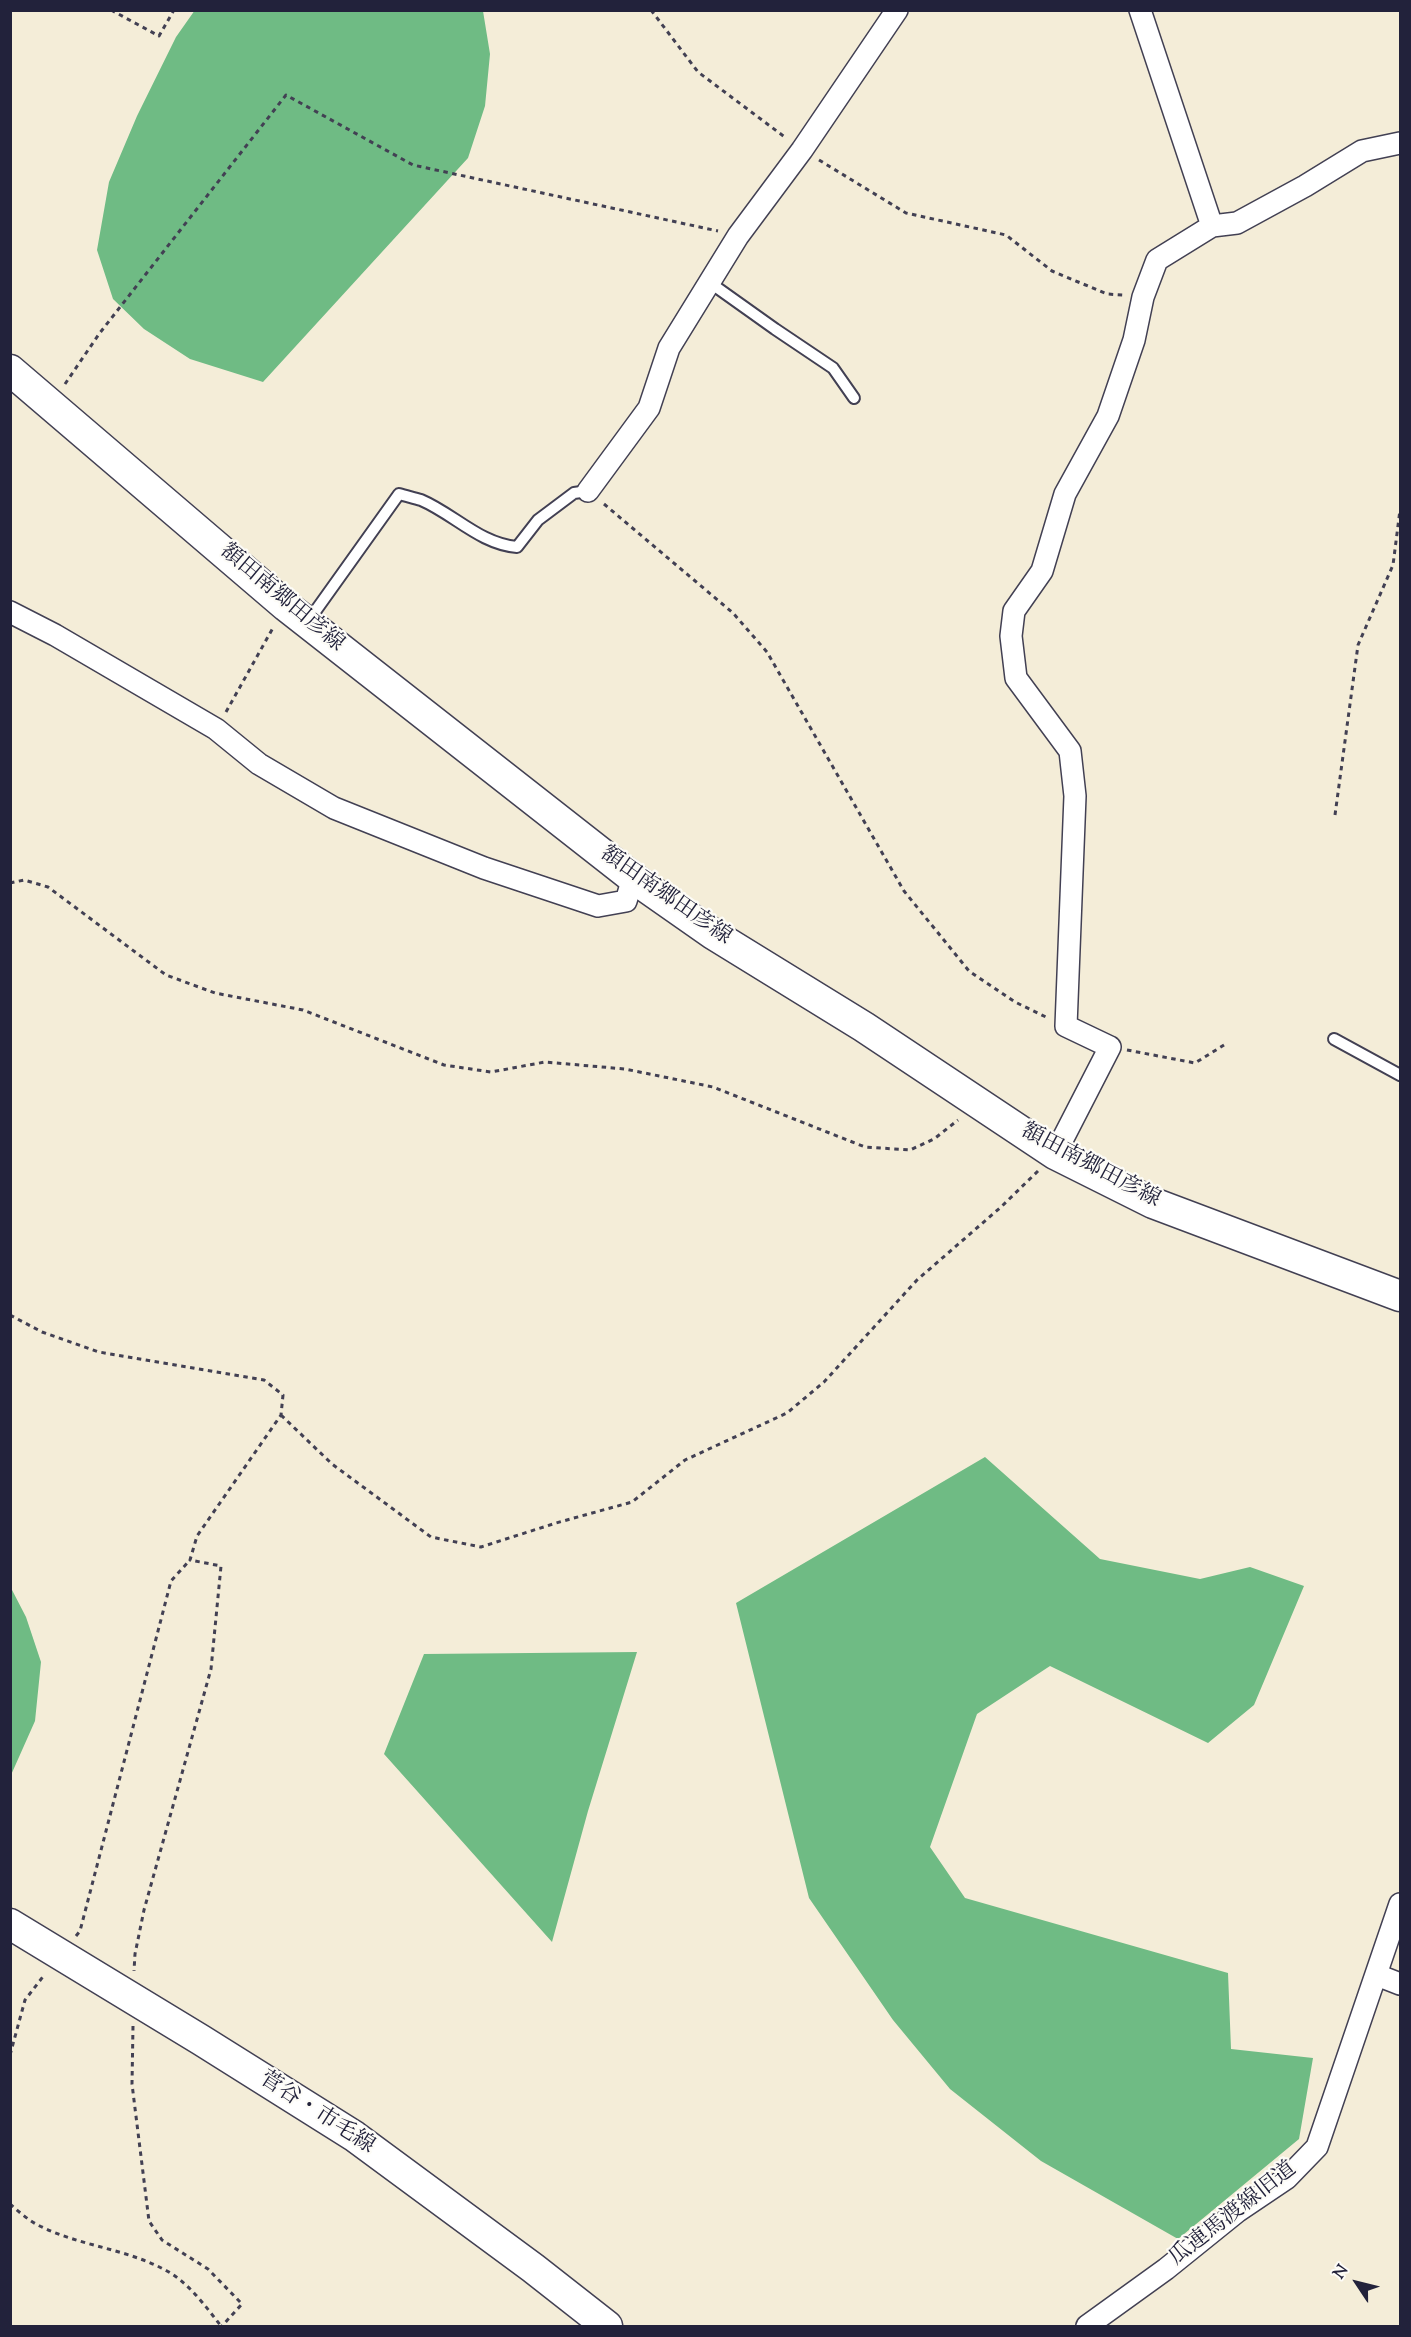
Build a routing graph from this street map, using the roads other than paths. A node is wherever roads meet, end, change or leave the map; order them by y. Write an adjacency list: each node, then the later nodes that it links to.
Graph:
1 (897, 10): 5 (street)
2 (1140, 10): 4 (street)
3 (1401, 142): 4 (street)
4 (1212, 226): 14 (street)
5 (709, 282): 7 (lane); 8 (street)
6 (10, 370): 10 (main road, 額田南郷田彦線)
7 (854, 398)
8 (588, 491): 10 (lane)
9 (10, 612): 11 (street)
10 (295, 613): 11 (main road, 額田南郷田彦線)
11 (633, 878): 14 (main road, 額田南郷田彦線)
12 (1334, 1039): 13 (lane)
13 (1401, 1075)
14 (1055, 1154): 15 (main road, 額田南郷田彦線)
15 (1401, 1296)
16 (1401, 1904): 18 (street, 瓜連馬渡線旧道)
17 (10, 1924): 20 (main road, 菅谷・市毛線)
18 (1377, 1975): 19 (street); 21 (street, 瓜連馬渡線旧道)
19 (1401, 1984)
20 (607, 2326)
21 (1087, 2326)

